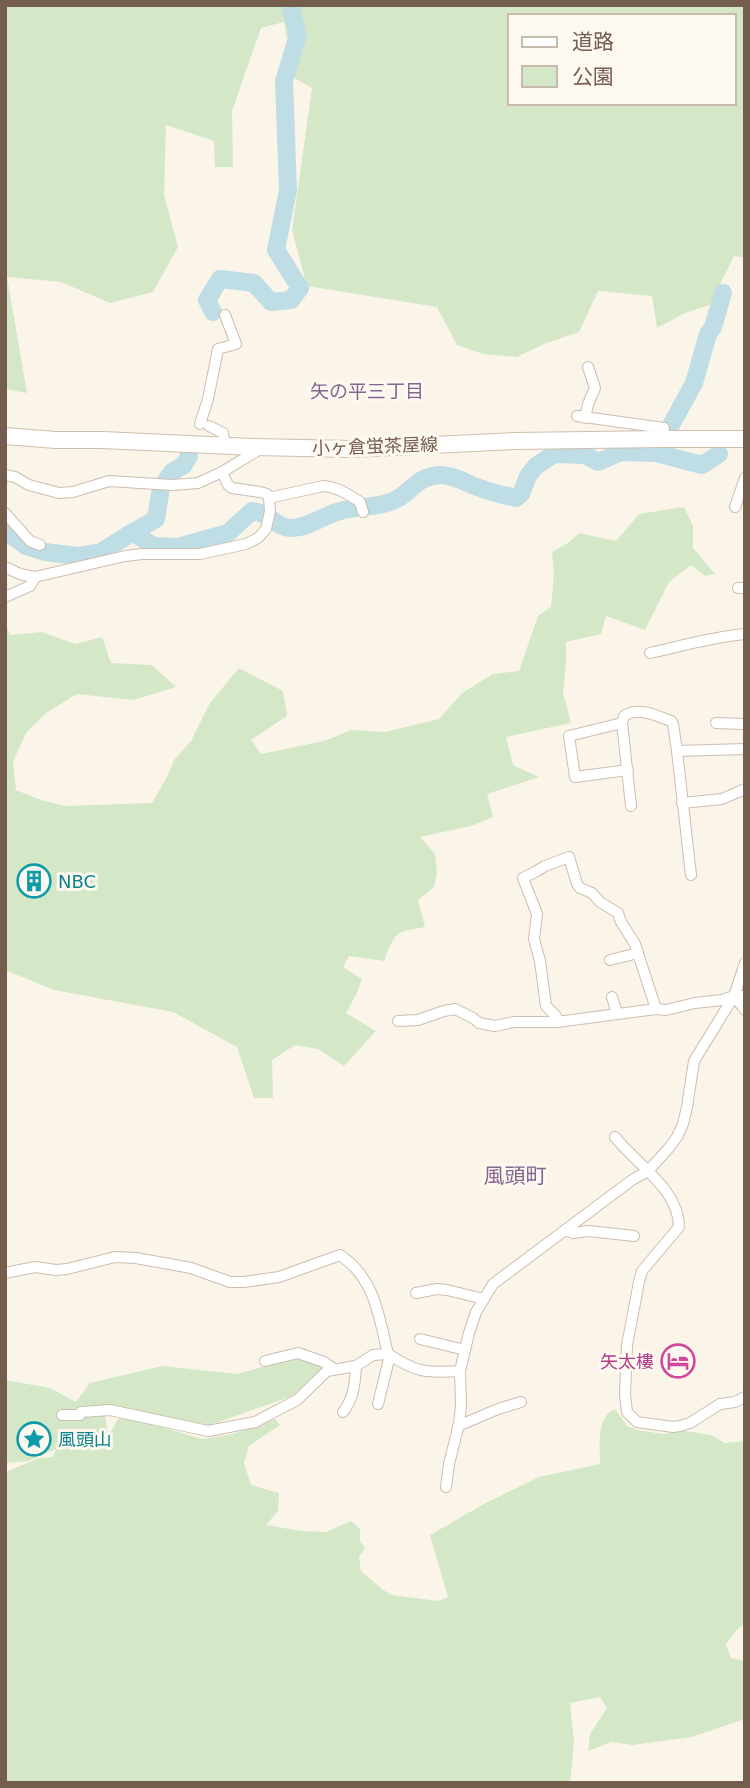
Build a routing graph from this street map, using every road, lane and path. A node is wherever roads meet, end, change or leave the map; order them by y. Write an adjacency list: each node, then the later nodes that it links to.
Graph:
1 (225, 316): 6 (street)
2 (588, 367): 4 (street)
3 (5, 436): 6 (street, 小ヶ倉蛍茶屋線)
4 (662, 439): 5 (street, 小ヶ倉蛍茶屋線); 7 (street, 小ヶ倉蛍茶屋線)
5 (745, 439)
6 (225, 446): 7 (street, 小ヶ倉蛍茶屋線)
7 (262, 448): 8 (street)
8 (222, 472): 9 (street); 11 (street)
9 (5, 474)
10 (745, 478): 13 (street)
11 (269, 498): 12 (street); 17 (street)
12 (362, 507)
13 (735, 507)
14 (5, 513): 15 (street)
15 (40, 545)
16 (5, 567): 17 (street)
17 (36, 578): 18 (street)
18 (5, 597)
19 (745, 634): 20 (street)
20 (650, 653)
21 (622, 723): 25 (street); 26 (street); 26 (street)
22 (716, 723): 23 (street)
23 (745, 724)
24 (745, 749): 25 (street)
25 (677, 751): 28 (street)
26 (628, 770): 29 (street)
27 (745, 789): 28 (street)
28 (682, 803): 30 (street)
29 (631, 806)
30 (691, 875)
31 (638, 953): 32 (street); 36 (street); 40 (street)
32 (610, 960)
33 (745, 963): 34 (street)
34 (740, 996): 36 (street); 37 (street); 42 (street)
35 (612, 997): 38 (street)
36 (656, 1009): 38 (street)
37 (745, 1010)
38 (617, 1014): 40 (street)
39 (398, 1021): 40 (street)
40 (557, 1023)
41 (614, 1137): 42 (street)
42 (648, 1171): 43 (street); 55 (street)
43 (565, 1230): 44 (street); 47 (street)
44 (634, 1236)
45 (5, 1273): 50 (street)
46 (416, 1293): 47 (street)
47 (484, 1299): 49 (street)
48 (420, 1339): 49 (street)
49 (465, 1350): 54 (street)
50 (389, 1354): 52 (street); 54 (street); 57 (street)
51 (265, 1361): 53 (street)
52 (356, 1366): 53 (street); 58 (street)
53 (334, 1369): 59 (street)
54 (460, 1371): 60 (street)
55 (745, 1397)
56 (521, 1402): 60 (street)
57 (378, 1404)
58 (343, 1412)
59 (62, 1415)
60 (458, 1426): 61 (street)
61 (446, 1487)

